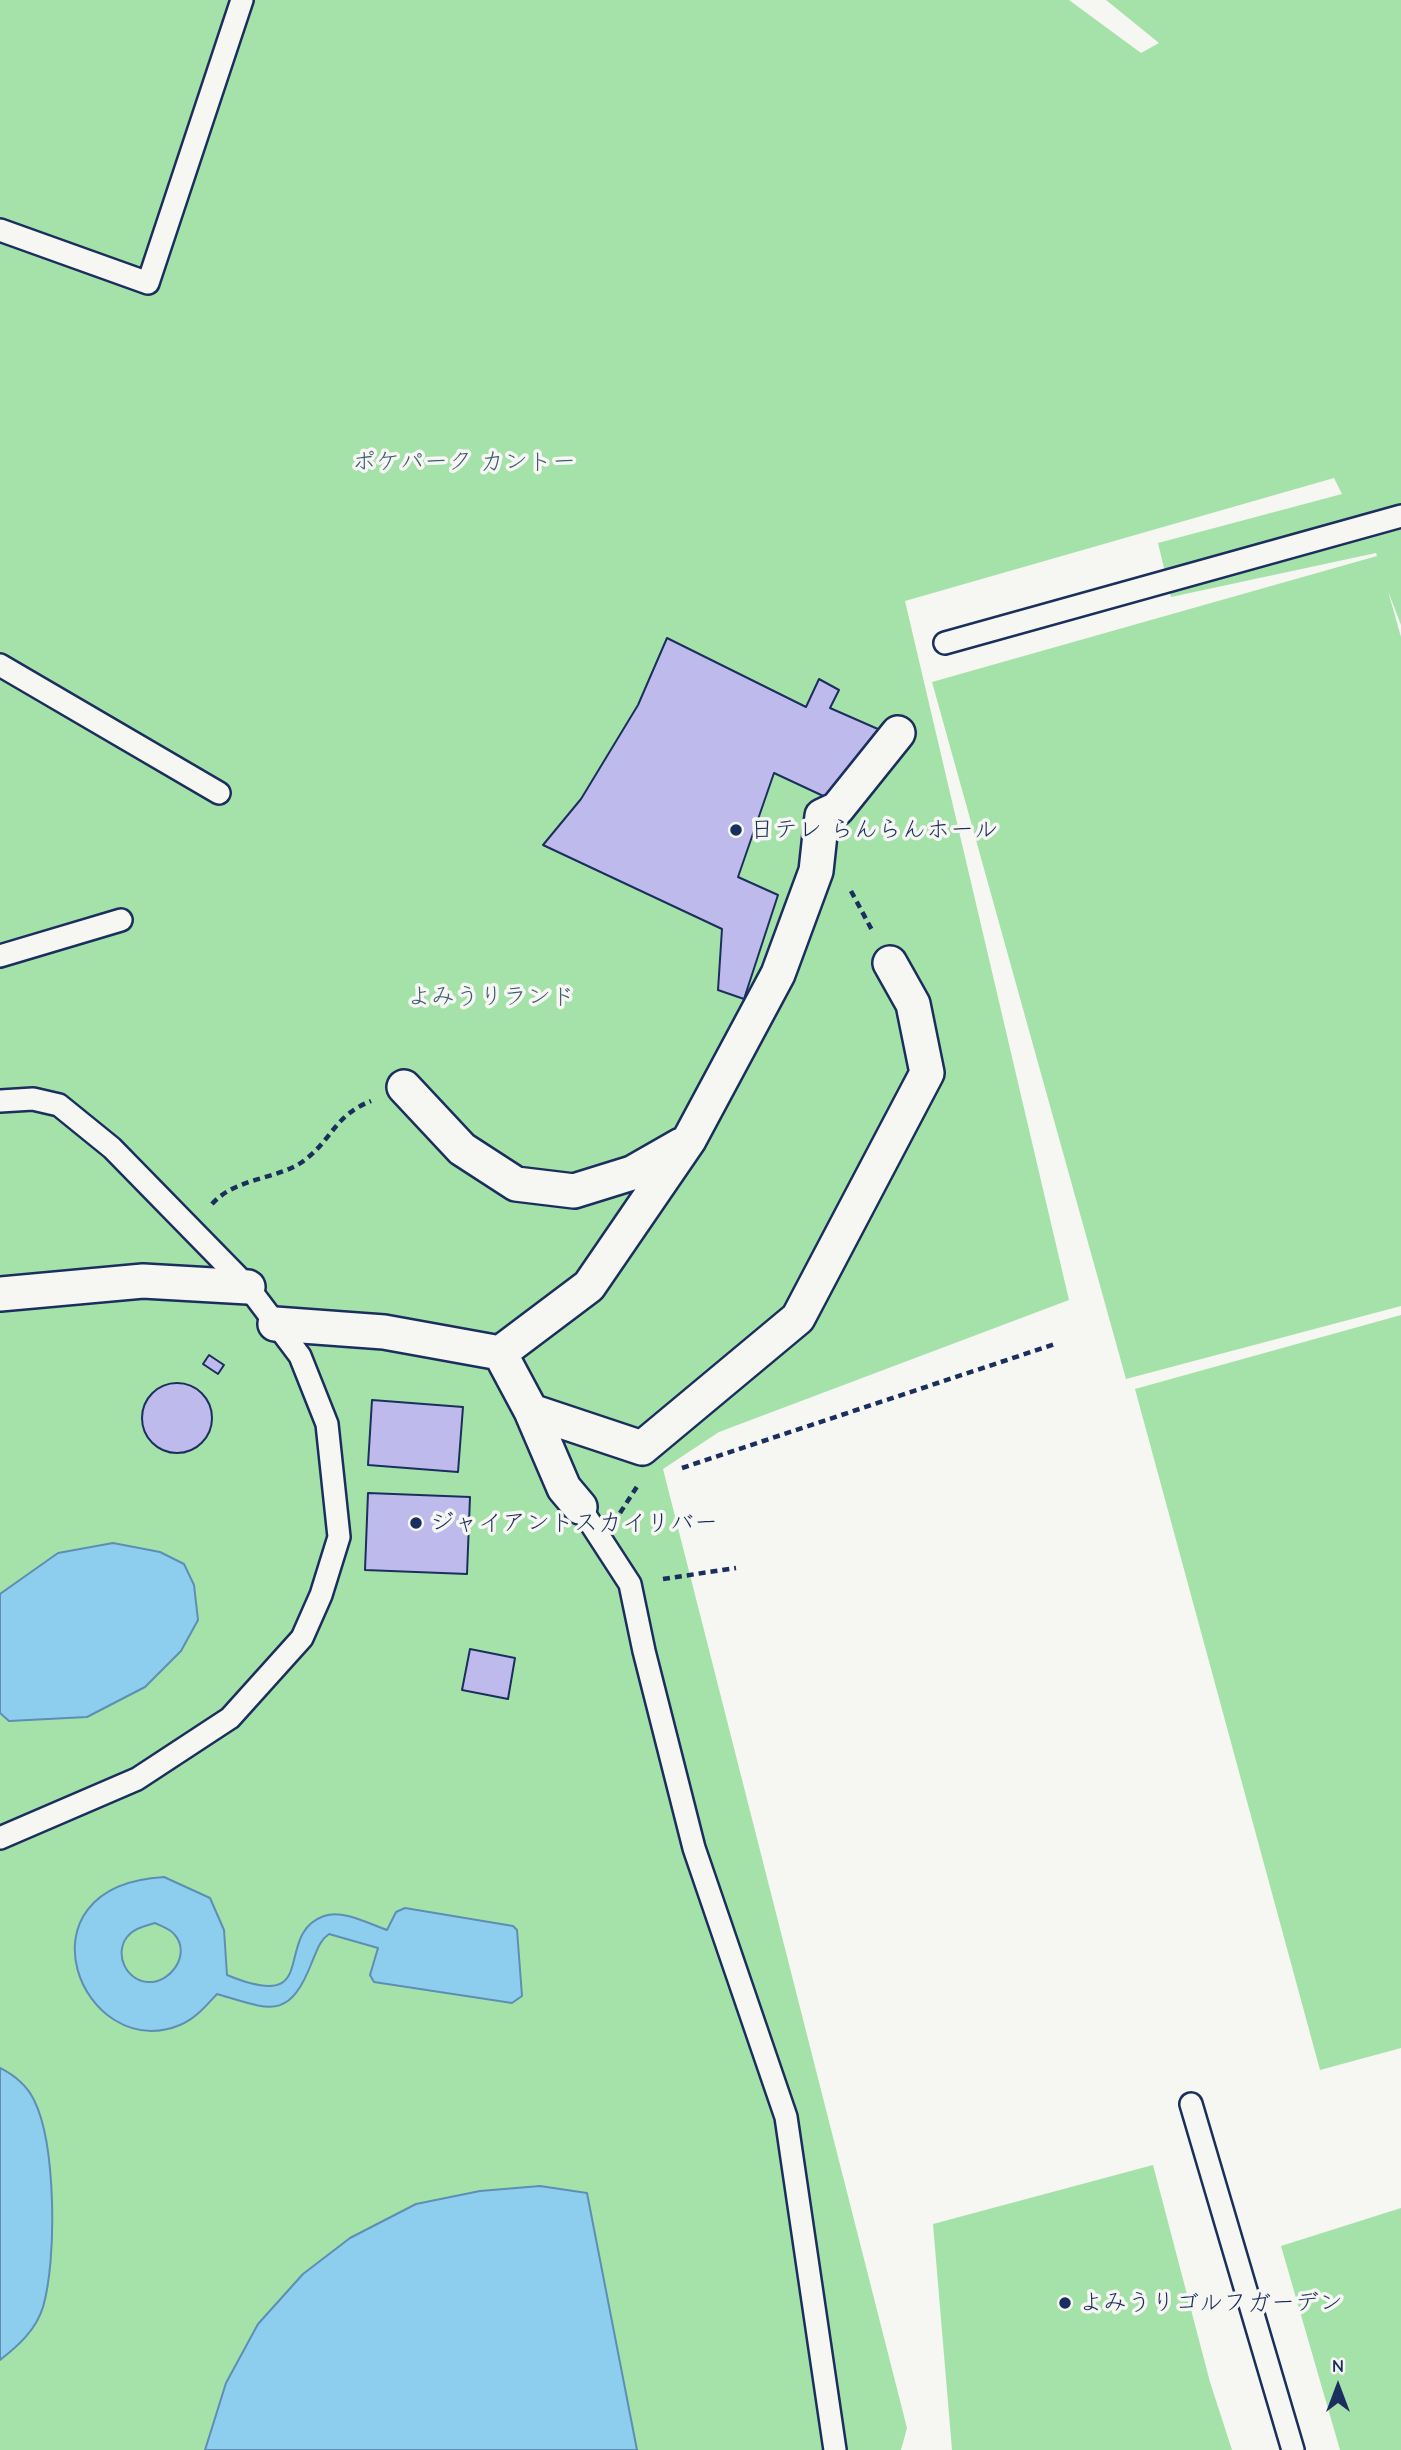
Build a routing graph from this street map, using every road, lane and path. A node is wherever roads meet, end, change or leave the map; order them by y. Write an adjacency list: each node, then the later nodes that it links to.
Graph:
1 (242, 0): 2 (lane)
2 (0, 230)
3 (1401, 516): 4 (lane)
4 (945, 643)
5 (0, 665): 7 (lane)
6 (898, 733): 14 (street)
7 (219, 793)
8 (849, 888): 11 (path)
9 (121, 920): 10 (lane)
10 (0, 956)
11 (890, 963): 21 (street)
12 (404, 1087): 14 (street); 15 (path)
13 (0, 1101): 15 (lane)
14 (689, 1140): 20 (street)
15 (190, 1228): 16 (lane)
16 (248, 1287): 17 (street); 18 (lane)
17 (0, 1294)
18 (275, 1324): 20 (street); 28 (lane)
19 (1055, 1344): 22 (path)
20 (500, 1353): 21 (street)
21 (531, 1411): 24 (street)
22 (680, 1469)
23 (641, 1481): 25 (path)
24 (580, 1507): 25 (lane)
25 (601, 1543): 27 (lane)
26 (736, 1568): 27 (path)
27 (631, 1584): 30 (lane)
28 (0, 1838)
29 (1191, 2104): 31 (lane)
30 (835, 2450)
31 (1293, 2450)

